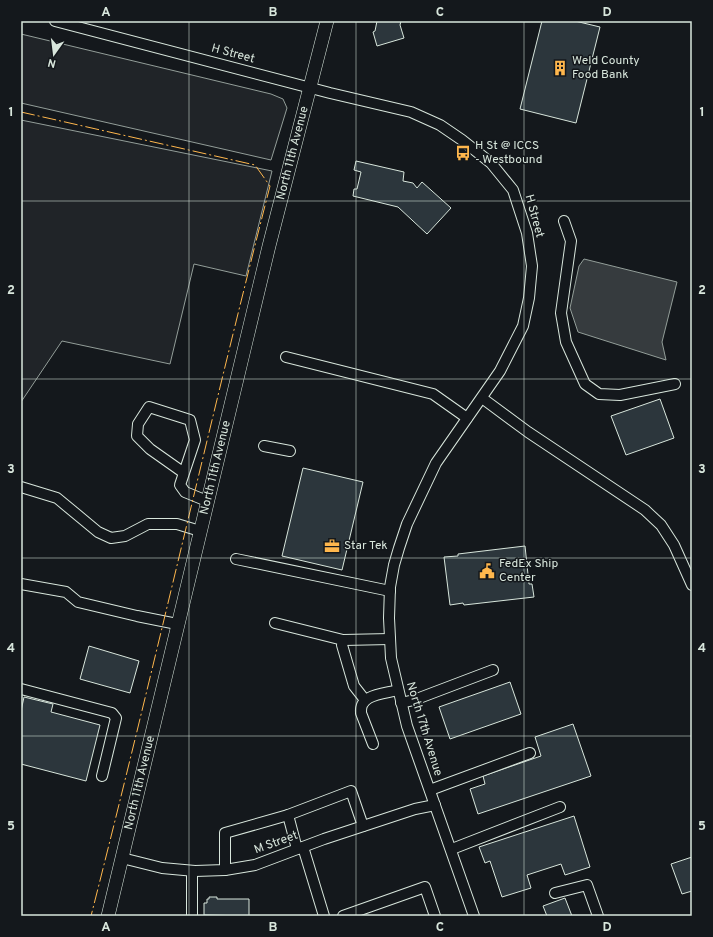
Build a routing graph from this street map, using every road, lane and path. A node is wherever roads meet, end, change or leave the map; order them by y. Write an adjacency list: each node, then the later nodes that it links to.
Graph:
1 (55, 21): 3 (street, H Street)
2 (327, 21): 3 (main road, North 11th Avenue)
3 (310, 88): 7 (street, H Street); 13 (main road, North 11th Avenue)
4 (564, 221): 6 (street)
5 (286, 357): 8 (street)
6 (675, 384)
7 (482, 398): 8 (street, North 17th Avenue); 17 (street)
8 (467, 418): 18 (street, North 17th Avenue)
9 (264, 446): 10 (street)
10 (290, 451)
11 (184, 473): 11 (street); 13 (street)
12 (21, 487): 14 (street)
13 (207, 501): 14 (main road, North 11th Avenue)
14 (200, 531): 20 (main road, North 11th Avenue)
15 (236, 559): 18 (street)
16 (21, 584): 20 (street)
17 (692, 585)
18 (390, 591): 21 (street, North 17th Avenue)
19 (275, 623): 22 (street)
20 (177, 624): 38 (main road, North 11th Avenue)
21 (390, 639): 22 (street); 25 (street, North 17th Avenue)
22 (343, 640): 26 (street)
23 (493, 670): 27 (street)
24 (21, 688): 30 (street)
25 (398, 690): 26 (street); 27 (street, North 17th Avenue)
26 (365, 700): 28 (street)
27 (401, 703): 31 (street, North 17th Avenue)
28 (373, 744)
29 (530, 753): 31 (street)
30 (102, 776)
31 (430, 790): 32 (street, North 17th Avenue)
32 (435, 805): 35 (street, M Street); 37 (street, North 17th Avenue)
33 (560, 807): 37 (street)
34 (288, 815): 35 (street); 36 (street); 39 (street)
35 (363, 826): 36 (street, M Street)
36 (300, 848): 39 (street, M Street); 44 (street)
37 (452, 849): 47 (street, North 17th Avenue)
38 (122, 858): 40 (street, M Street); 42 (main road, North 11th Avenue)
39 (225, 870): 40 (street, M Street)
40 (192, 871): 43 (street)
41 (555, 893): 48 (street)
42 (108, 916)
43 (192, 916)
44 (324, 916)
45 (343, 916): 46 (street)
46 (435, 916)
47 (474, 916)
48 (598, 916)

